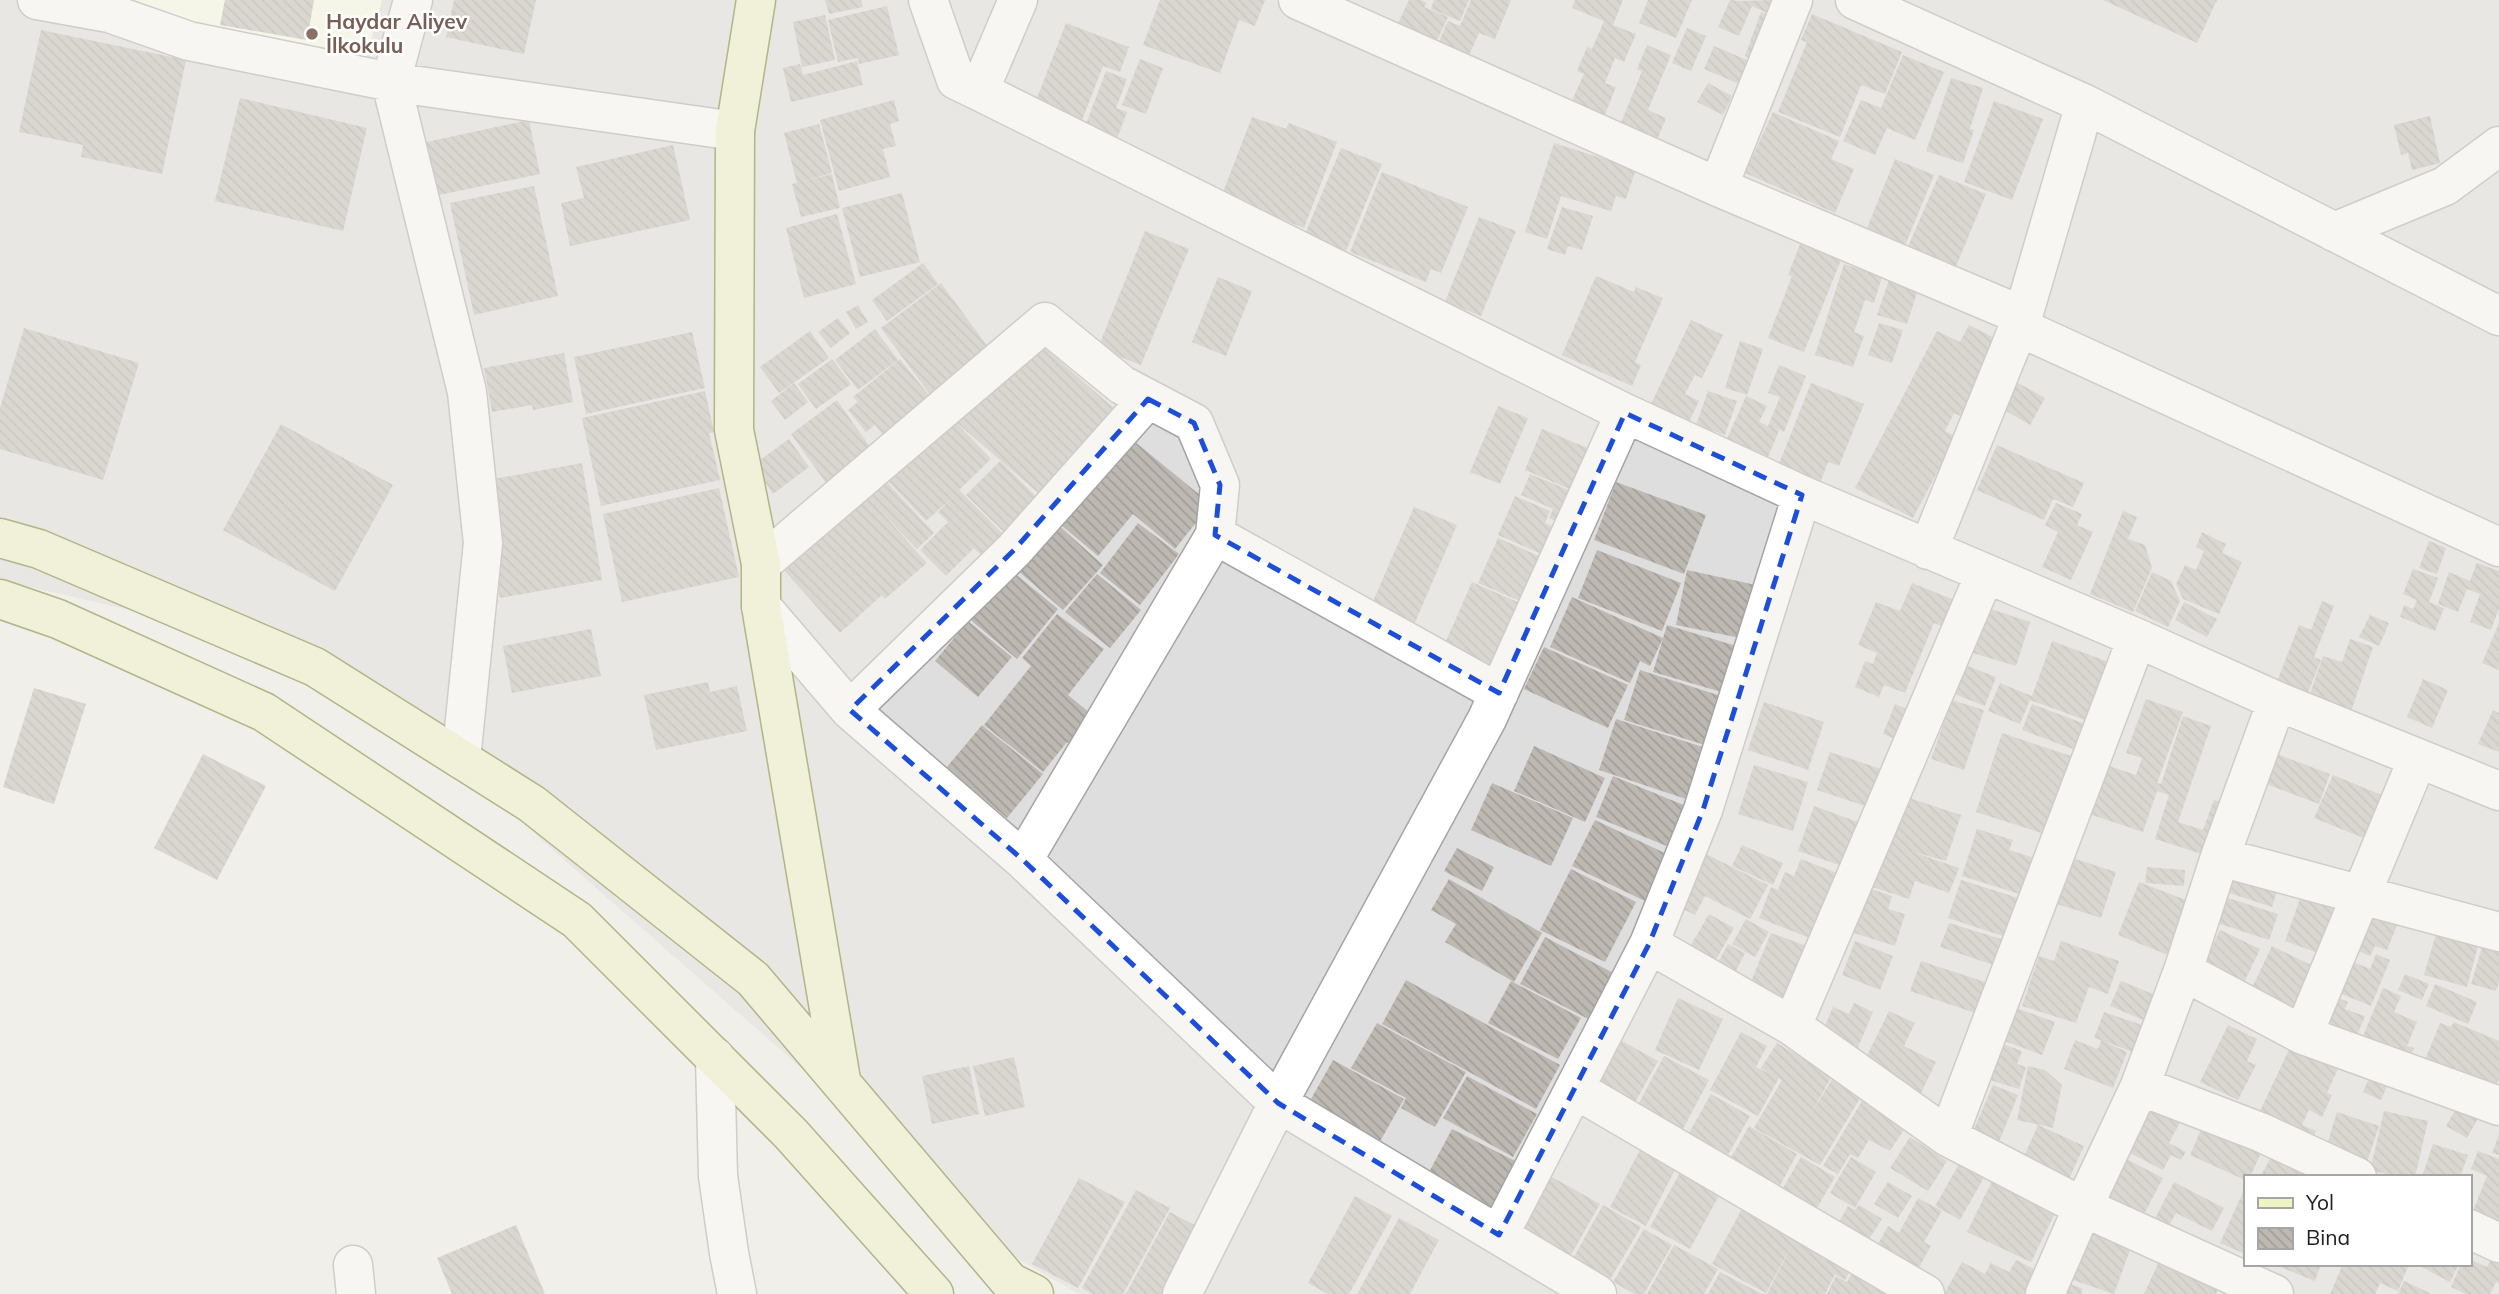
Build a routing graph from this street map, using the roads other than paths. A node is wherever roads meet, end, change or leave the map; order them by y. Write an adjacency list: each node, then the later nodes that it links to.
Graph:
1 (37, 0): 9 (street)
2 (413, 0): 10 (street)
3 (757, 0): 13 (main road)
4 (928, 0): 11 (street)
5 (1018, 0): 11 (street)
6 (1298, 0): 15 (street)
7 (1793, 0): 15 (street)
8 (1855, 0): 12 (street)
9 (106, 7): 10 (street)
10 (391, 82): 13 (street); 35 (street)
11 (979, 91): 20 (street)
12 (2085, 104): 16 (street); 18 (street)
13 (735, 131): 26 (main road)
14 (2499, 146): 16 (street)
15 (1718, 187): 18 (street)
16 (2334, 232): 17 (street)
17 (2499, 316)
18 (2021, 322): 24 (street); 25 (street)
19 (1148, 399): 22 (street); 26 (street); 33 (street)
20 (1625, 413): 21 (street); 31 (street)
21 (1802, 495): 25 (street); 41 (street)
22 (1215, 535): 31 (street); 38 (street)
23 (0, 538): 35 (main road)
24 (2499, 547)
25 (1928, 550): 27 (street)
26 (761, 564): 29 (main road)
27 (1985, 574): 30 (street); 43 (street)
28 (0, 600): 45 (main road)
29 (761, 606): 33 (street); 46 (main road)
30 (2137, 638): 32 (street); 51 (street)
31 (1499, 693): 49 (street)
32 (2277, 701): 34 (street); 37 (street)
33 (850, 710): 38 (street)
34 (2418, 758): 36 (street); 39 (street)
35 (461, 759): 46 (main road)
36 (2499, 791)
37 (2220, 856): 39 (street); 42 (street)
38 (1023, 860): 49 (street)
39 (2361, 896): 40 (street); 44 (street)
40 (2499, 932)
41 (1649, 944): 43 (street); 48 (street)
42 (2183, 971): 44 (street); 47 (street)
43 (1792, 1026): 51 (street)
44 (2303, 1035): 50 (street)
45 (715, 1057): 57 (street); 58 (main road)
46 (841, 1080): 59 (main road)
47 (2140, 1086): 52 (street); 53 (street)
48 (1575, 1088): 55 (street); 62 (street)
49 (1278, 1103): 55 (street); 60 (street)
50 (2499, 1107)
51 (1948, 1137): 53 (street)
52 (2353, 1175)
53 (2082, 1207): 63 (street); 64 (street)
54 (2471, 1230): 56 (street)
55 (1499, 1235): 61 (street)
56 (2499, 1243)
57 (737, 1294)
58 (934, 1294)
59 (1034, 1294)
60 (1182, 1294)
61 (1597, 1294)
62 (1926, 1294)
63 (2045, 1294)
64 (2274, 1294)

